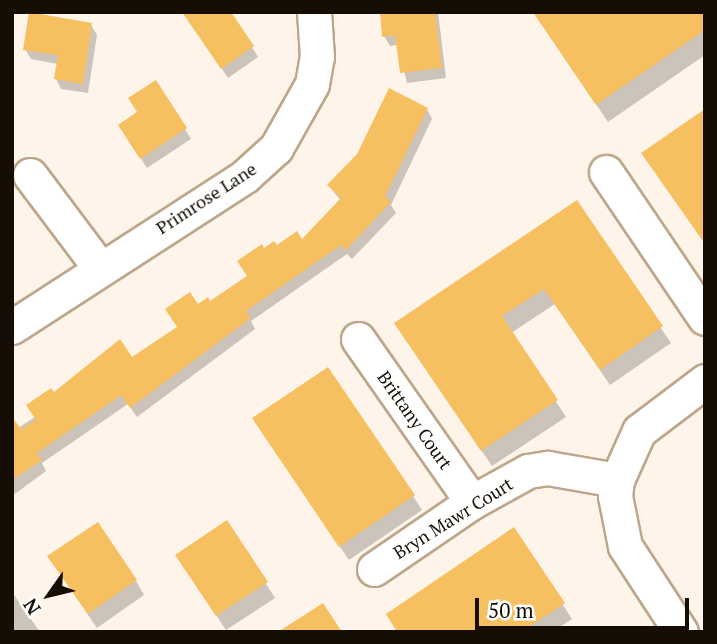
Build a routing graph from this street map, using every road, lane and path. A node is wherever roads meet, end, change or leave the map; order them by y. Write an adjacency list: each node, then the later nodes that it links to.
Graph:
1 (314, 12): 4 (street, Primrose Lane)
2 (606, 172): 5 (street)
3 (30, 174): 4 (street)
4 (99, 267): 6 (street, Primrose Lane)
5 (705, 318)
6 (12, 327)
7 (358, 339): 10 (street, Brittany Court)
8 (705, 381): 9 (street)
9 (617, 480): 10 (street, Bryn Mawr Court); 12 (street)
10 (471, 502): 11 (street, Bryn Mawr Court)
11 (374, 569)
12 (681, 632)

